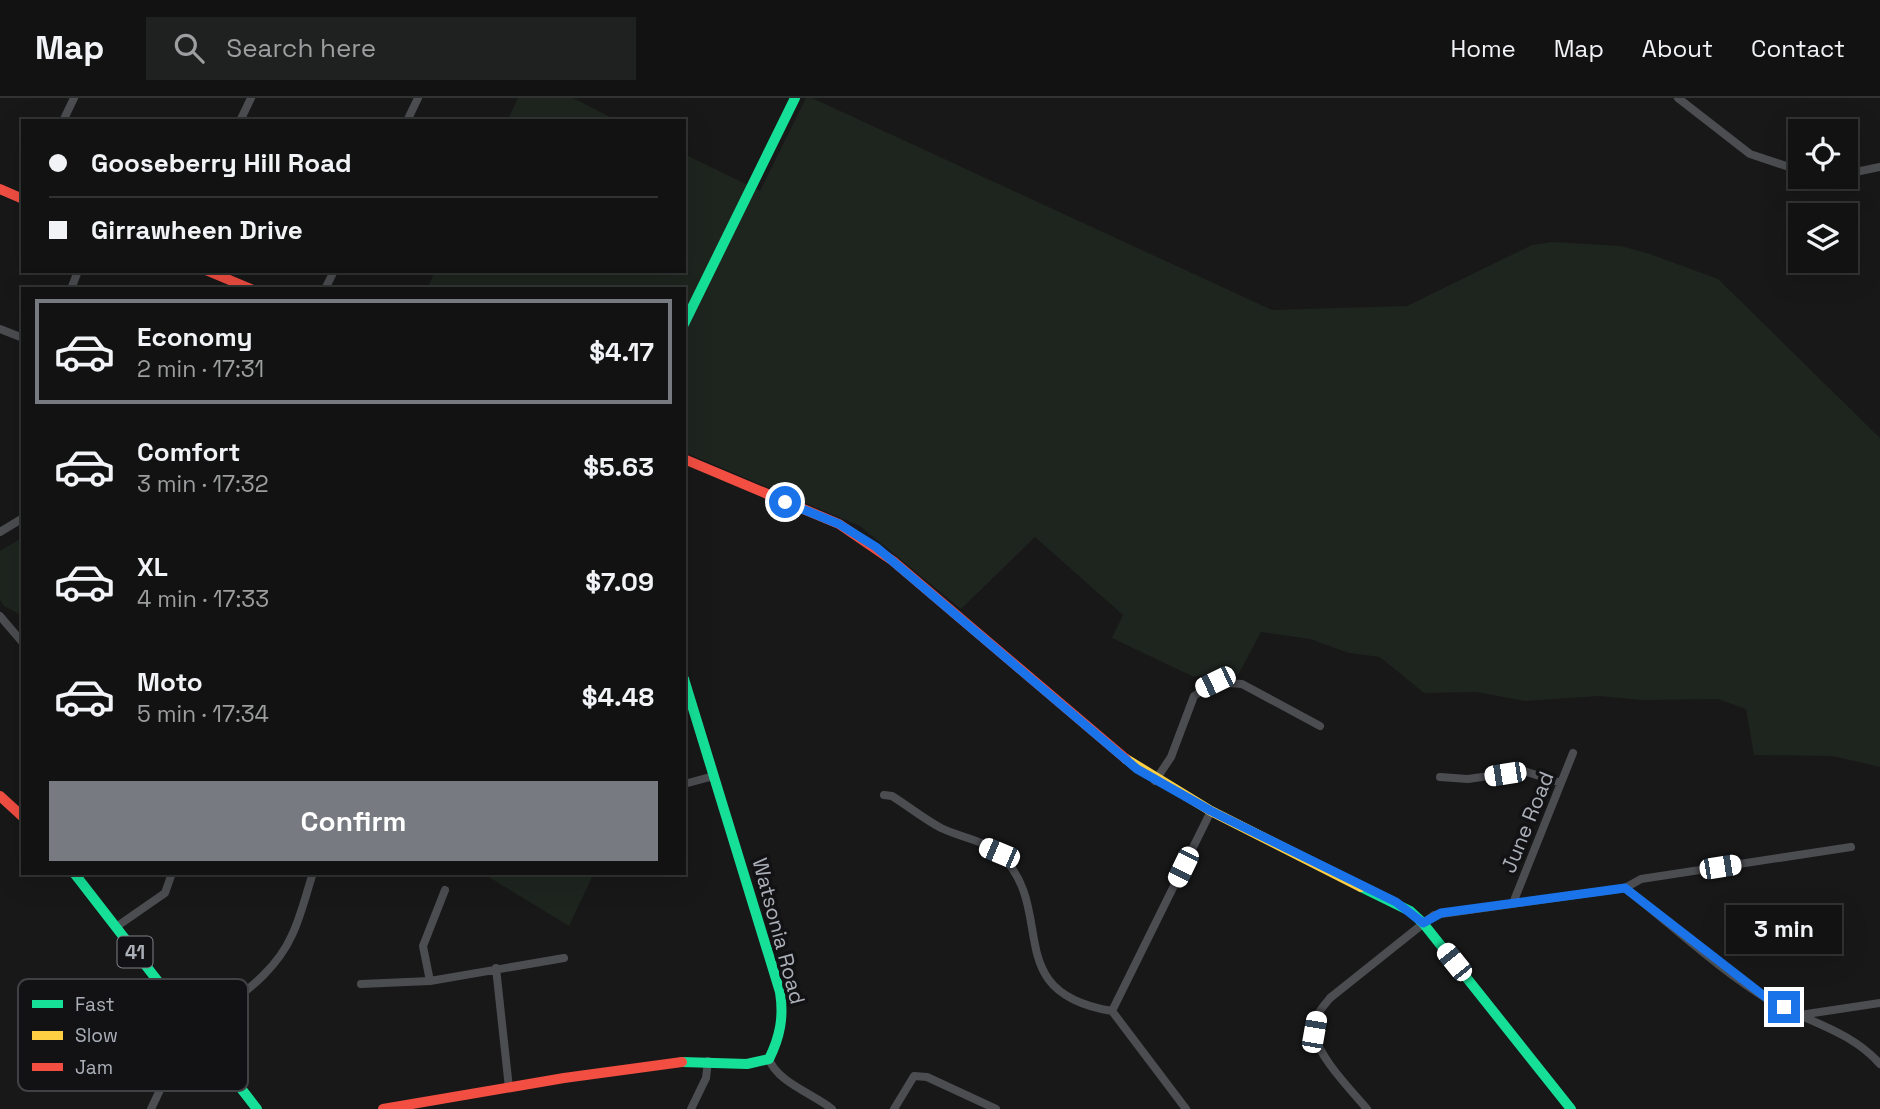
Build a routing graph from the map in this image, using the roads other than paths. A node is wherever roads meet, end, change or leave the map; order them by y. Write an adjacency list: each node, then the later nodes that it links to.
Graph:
1 (74, 98): 6 (street)
2 (251, 98): 7 (street)
3 (418, 98): 8 (street)
4 (795, 98): 16 (street)
5 (1678, 98): 9 (street)
6 (63, 119)
7 (241, 119)
8 (408, 119)
9 (1788, 167)
10 (1880, 167): 11 (street)
11 (1858, 172)
12 (0, 189): 13 (street)
13 (21, 198)
14 (213, 273): 15 (street)
15 (246, 287)
16 (686, 320)
17 (0, 329): 18 (street)
18 (21, 337)
19 (686, 460): 21 (street)
20 (686, 467): 21 (street)
21 (734, 482): 31 (street)
22 (21, 519): 23 (street)
23 (0, 532)
24 (0, 616): 25 (street)
25 (21, 641)
26 (686, 685): 29 (street, Watsonia Road)
27 (1320, 726): 31 (street)
28 (1573, 753): 33 (street, June Road)
29 (714, 776): 32 (street); 56 (street, Watsonia Road)
30 (1440, 777): 33 (street)
31 (1155, 781): 36 (street)
32 (686, 783)
33 (1561, 783): 44 (street, June Road)
34 (884, 795): 54 (street)
35 (0, 796): 37 (street)
36 (1211, 811): 45 (street); 54 (street)
37 (21, 815)
38 (1851, 847): 42 (street)
39 (76, 875): 46 (street, 41)
40 (171, 875): 46 (street)
41 (312, 875): 52 (street)
42 (1625, 888): 44 (street); 55 (street)
43 (445, 890): 50 (street)
44 (1513, 904): 45 (street)
45 (1423, 923): 70 (street); 71 (street)
46 (116, 928): 49 (street, 41)
47 (564, 958): 48 (street)
48 (496, 968): 50 (street); 59 (street)
49 (156, 979)
50 (430, 981): 51 (street)
51 (361, 984)
52 (248, 990)
53 (1880, 1003): 55 (street)
54 (1112, 1011): 69 (street)
55 (1800, 1015): 58 (street)
56 (769, 1059): 57 (street); 66 (street)
57 (708, 1061): 59 (street); 65 (street)
58 (1880, 1064)
59 (509, 1088): 64 (street)
60 (160, 1091): 62 (street)
61 (243, 1091): 63 (street, 41)
62 (151, 1109)
63 (257, 1109)
64 (383, 1109)
65 (691, 1109)
66 (832, 1109)
67 (894, 1109): 68 (street)
68 (996, 1109)
69 (1186, 1109)
70 (1367, 1109)
71 (1571, 1109)

